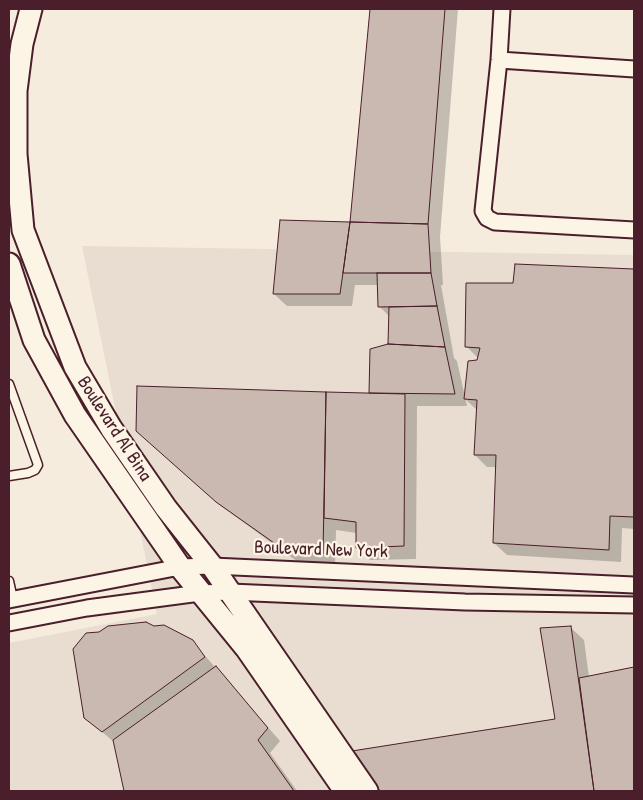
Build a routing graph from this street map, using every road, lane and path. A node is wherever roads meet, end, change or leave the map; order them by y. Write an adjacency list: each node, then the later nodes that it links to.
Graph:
1 (31, 9): 9 (main road, Boulevard Al Bina)
2 (502, 9): 3 (street)
3 (499, 60): 4 (street); 5 (street)
4 (634, 69)
5 (634, 230)
6 (9, 264): 10 (main road, Boulevard Al Bina)
7 (9, 384): 8 (lane)
8 (9, 476)
9 (212, 566): 10 (street, Boulevard New York); 12 (street, Boulevard New York); 13 (main road, Boulevard Al Bina)
10 (180, 567): 14 (main road, Boulevard Al Bina); 15 (street, Boulevard New York)
11 (9, 581): 15 (lane)
12 (634, 585)
13 (230, 592): 14 (street); 16 (street); 19 (main road, Boulevard Al Bina)
14 (200, 593): 17 (street); 18 (main road, Boulevard Al Bina)
15 (11, 600)
16 (634, 605)
17 (9, 623)
18 (345, 791)
19 (367, 791)

